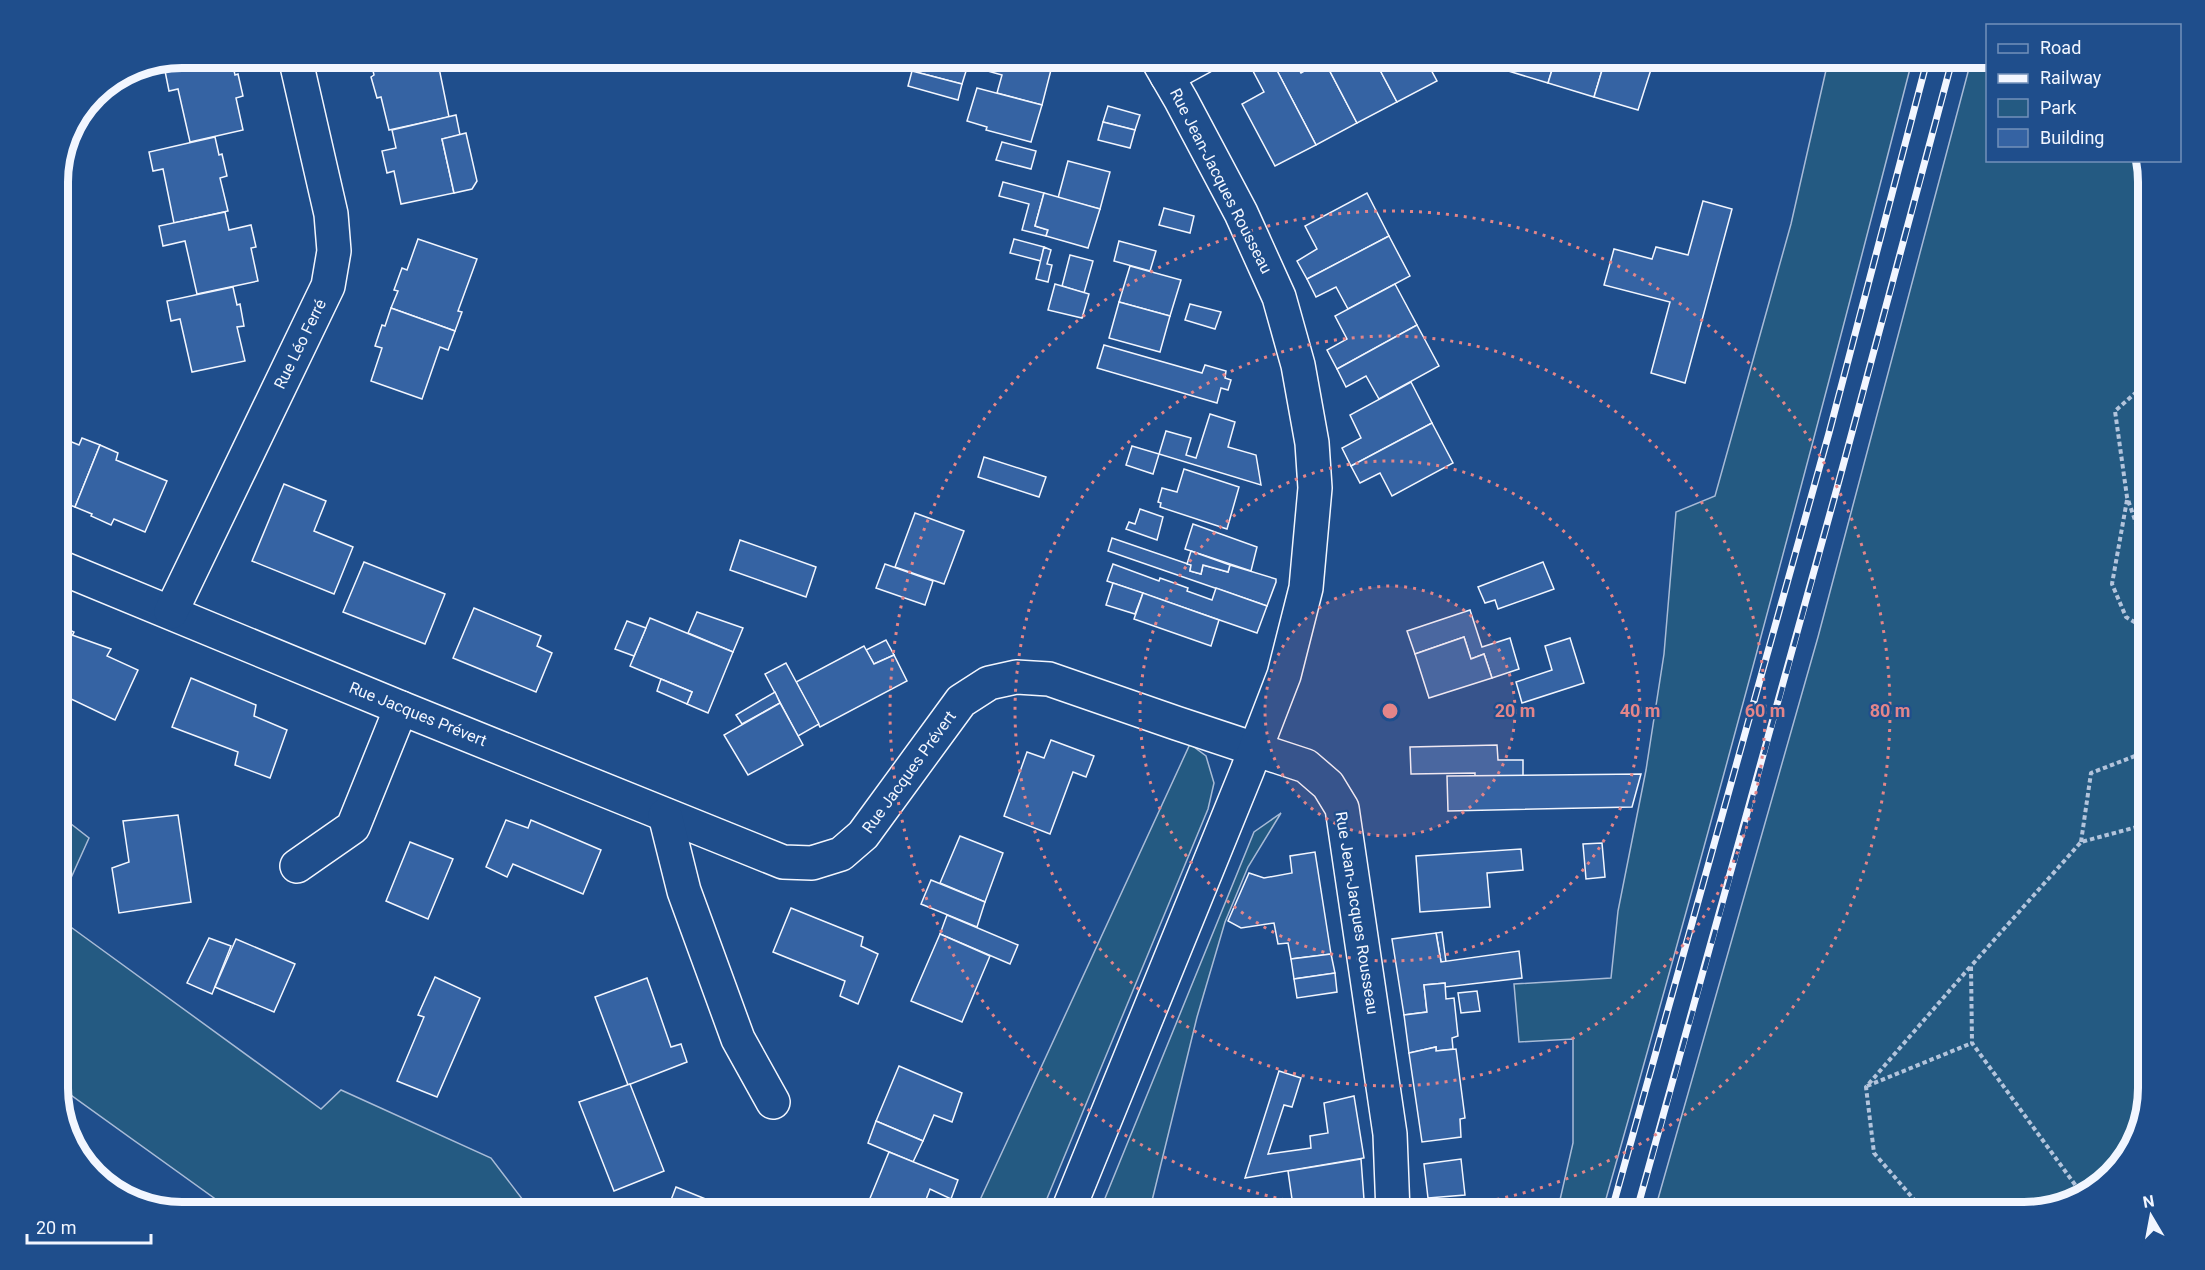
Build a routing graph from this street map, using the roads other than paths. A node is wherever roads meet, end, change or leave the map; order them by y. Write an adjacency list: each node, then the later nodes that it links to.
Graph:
1 (298, 68): 4 (street, Rue Léo Ferré)
2 (1162, 68): 6 (street, Rue Jean-Jacques Rousseau)
3 (68, 570): 4 (street, Rue Jacques Prévert)
4 (171, 612): 5 (street, Rue Jacques Prévert)
5 (401, 708): 7 (street, Rue Jacques Prévert); 8 (street)
6 (1255, 750): 7 (street, Rue Jacques Prévert); 10 (street); 11 (street, Rue Jean-Jacques Rousseau)
7 (665, 816): 9 (street)
8 (297, 866)
9 (773, 1102)
10 (1071, 1202)
11 (1393, 1202)

